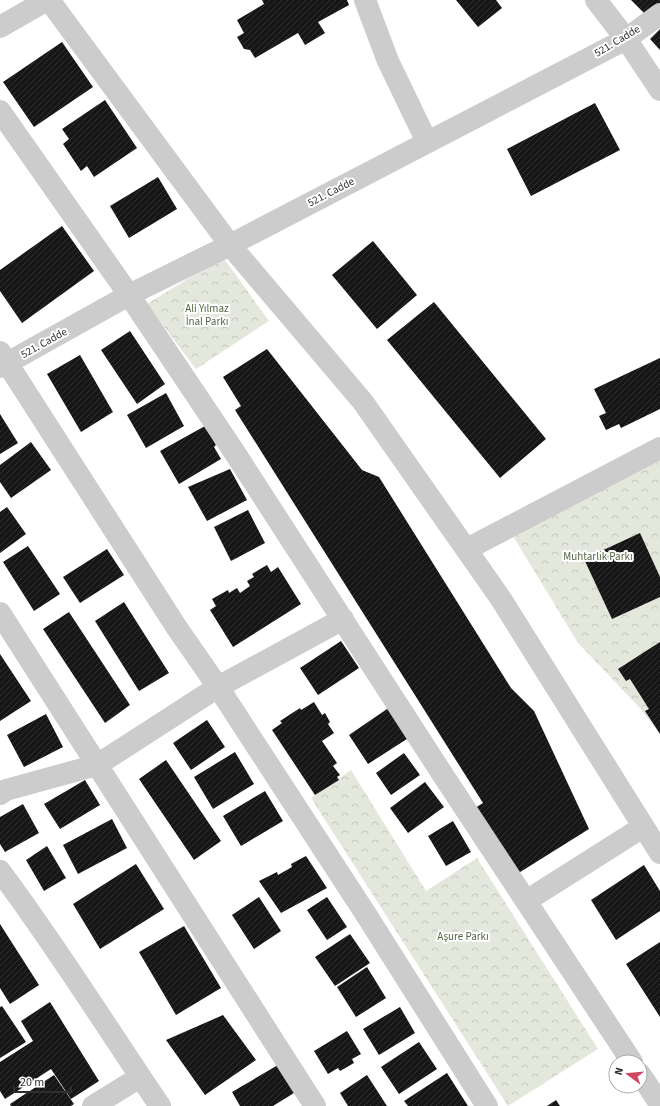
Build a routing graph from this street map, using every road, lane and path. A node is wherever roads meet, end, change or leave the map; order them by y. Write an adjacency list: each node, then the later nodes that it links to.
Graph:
1 (48, 0): 5 (street); 10 (street)
2 (365, 0): 9 (street)
3 (596, 0): 6 (street)
4 (660, 14): 6 (street, 521. Cadde)
5 (0, 27)
6 (626, 39): 7 (street); 9 (street, 521. Cadde)
7 (660, 90)
8 (0, 111): 11 (street)
9 (427, 142): 10 (street, 521. Cadde)
10 (230, 245): 11 (street, 521. Cadde); 14 (street)
11 (129, 295): 12 (street, 521. Cadde); 16 (street)
12 (2, 361): 17 (street)
13 (660, 448): 14 (street)
14 (467, 549): 20 (street)
15 (0, 613): 18 (street)
16 (343, 619): 17 (street); 23 (street)
17 (218, 687): 18 (street); 31 (street)
18 (97, 765): 19 (street); 30 (street)
19 (0, 794)
20 (643, 827): 21 (street); 23 (street)
21 (660, 853)
22 (0, 871): 25 (street)
23 (526, 901): 24 (street)
24 (627, 1054)
25 (140, 1077): 28 (street); 29 (street)
26 (648, 1086): 27 (street)
27 (660, 1104)
28 (93, 1106)
29 (160, 1106)
30 (315, 1106)
31 (487, 1106)

